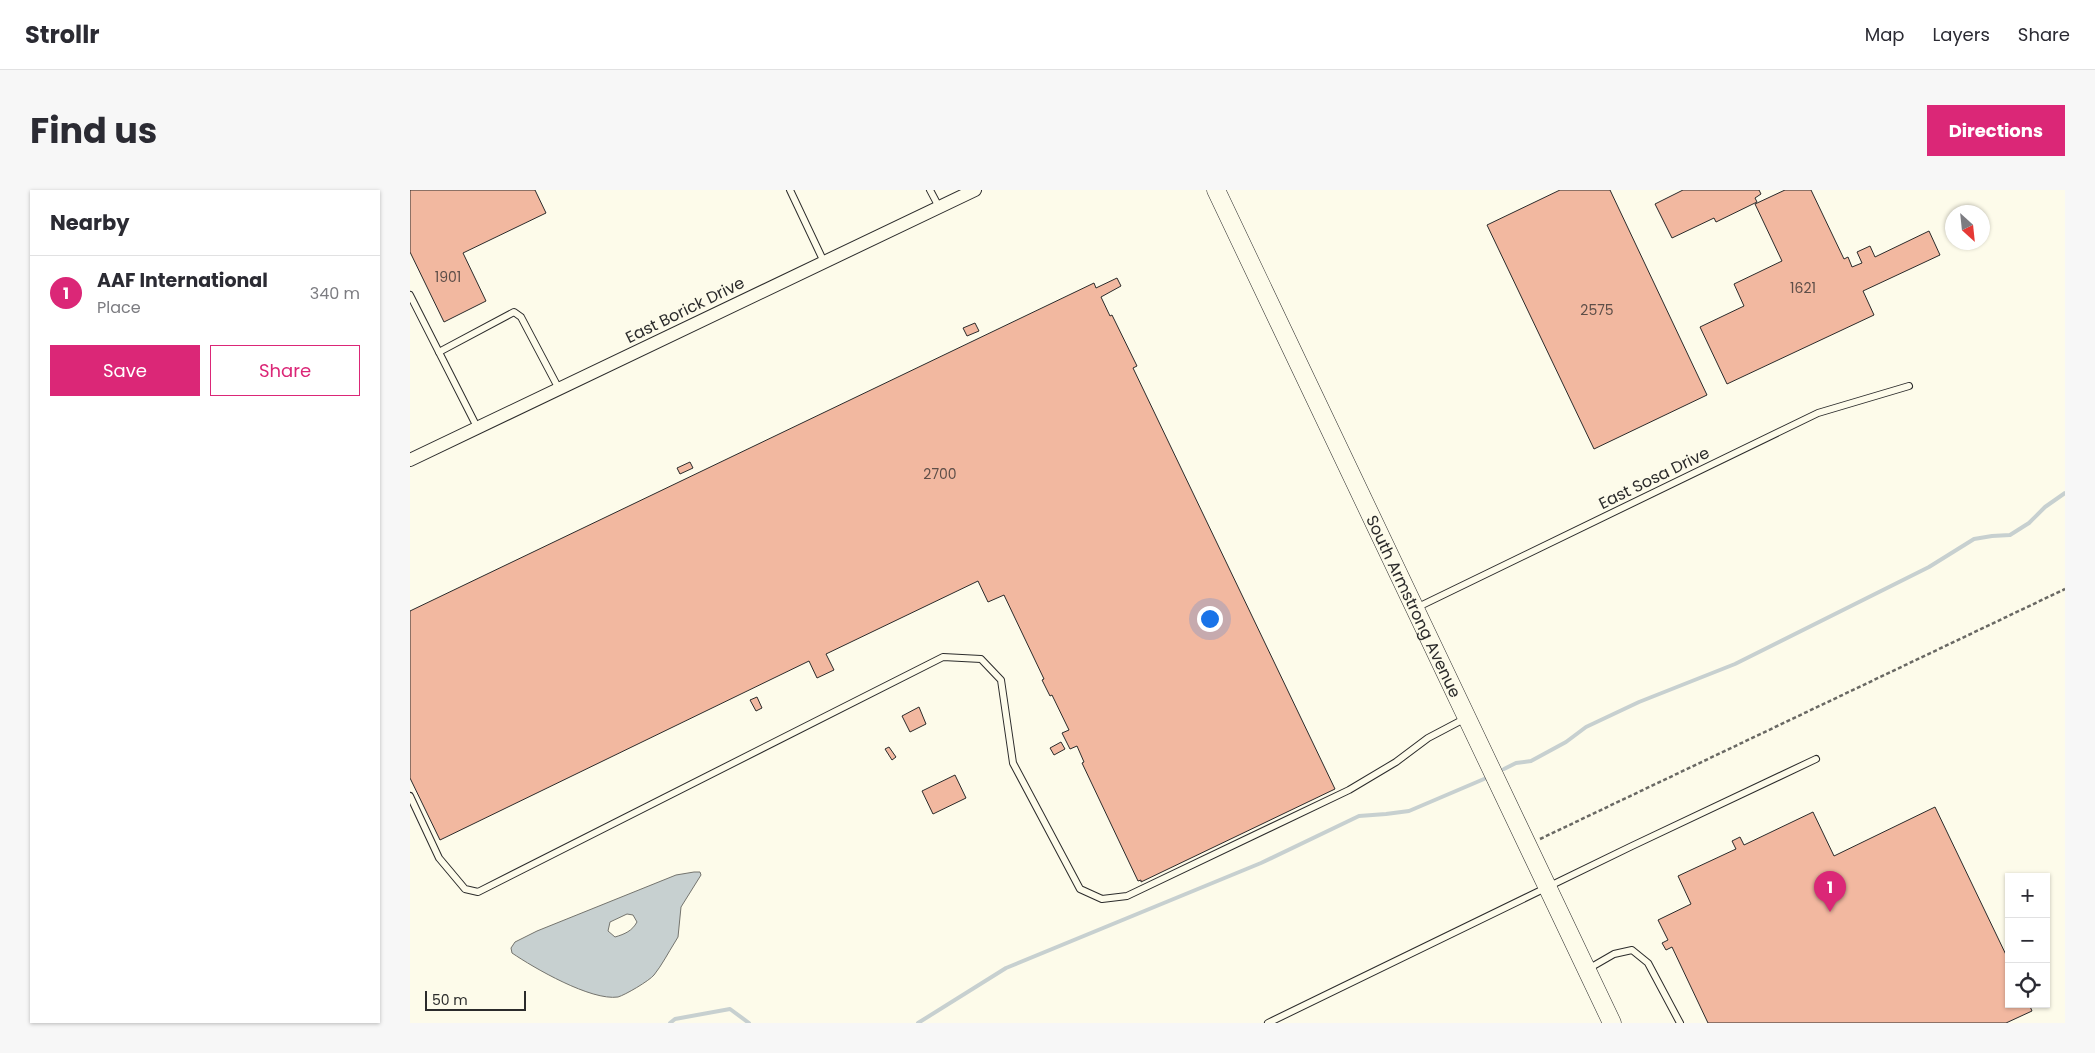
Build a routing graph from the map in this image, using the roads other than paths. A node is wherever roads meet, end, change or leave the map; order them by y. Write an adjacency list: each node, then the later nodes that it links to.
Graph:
1 (790, 190): 6 (lane)
2 (930, 190): 5 (lane)
3 (974, 190): 5 (street, East Borick Drive)
4 (1216, 190): 13 (street, South Armstrong Avenue)
5 (939, 207): 6 (street, East Borick Drive)
6 (824, 262): 10 (street, East Borick Drive)
7 (410, 295): 8 (lane)
8 (439, 352): 10 (lane); 11 (lane)
9 (1909, 386): 13 (lane, East Sosa Drive)
10 (559, 389): 11 (street, East Borick Drive)
11 (477, 428): 12 (street, East Borick Drive)
12 (410, 460)
13 (1415, 608): 14 (street, South Armstrong Avenue)
14 (1467, 717): 16 (lane); 17 (street, South Armstrong Avenue)
15 (1816, 759): 17 (lane)
16 (410, 796)
17 (1547, 887): 18 (street, South Armstrong Avenue); 19 (lane)
18 (1586, 970): 20 (street, South Armstrong Avenue); 21 (lane)
19 (1268, 1023)
20 (1612, 1023)
21 (1680, 1023)

